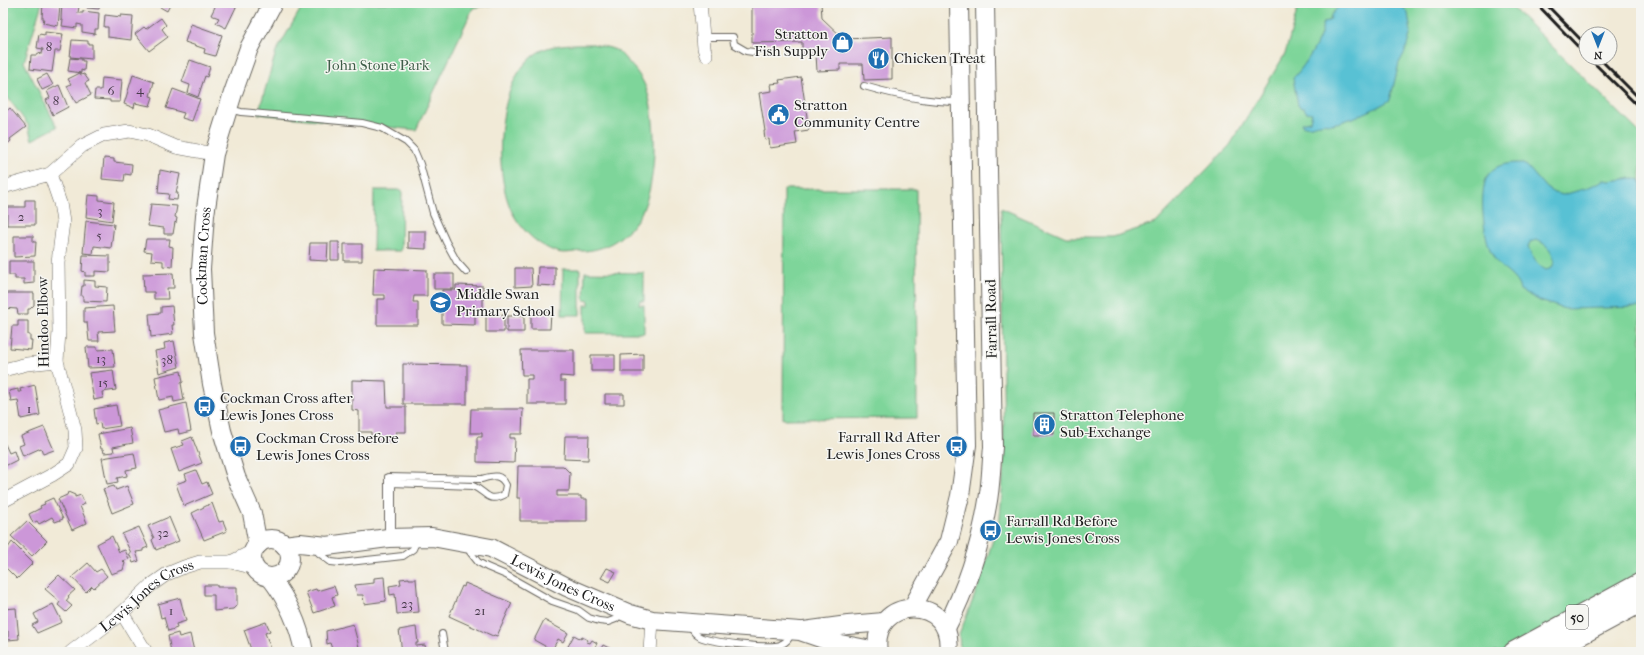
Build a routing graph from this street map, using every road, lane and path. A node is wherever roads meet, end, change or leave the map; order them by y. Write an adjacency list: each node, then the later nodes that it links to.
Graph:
1 (273, 3): 10 (street, Cockman Cross)
2 (700, 3): 5 (street)
3 (959, 3): 9 (street, Farrall Road)
4 (985, 3): 30 (street, Farrall Road)
5 (702, 37): 6 (lane); 7 (street)
6 (753, 52)
7 (706, 55)
8 (864, 86): 9 (lane)
9 (961, 102): 26 (street, Farrall Road)
10 (228, 109): 11 (street, Cockman Cross); 14 (lane)
11 (214, 154): 12 (street); 21 (street, Cockman Cross)
12 (50, 174): 13 (street); 15 (street, Hindoo Elbow)
13 (3, 187)
14 (466, 272)
15 (57, 361): 16 (street); 17 (street, Hindoo Elbow)
16 (3, 370)
17 (3, 501)
18 (419, 537): 19 (street, Lewis Jones Cross); 20 (lane); 28 (street, Lewis Jones Cross)
19 (390, 538): 19 (lane); 20 (street, Lewis Jones Cross)
20 (323, 550): 21 (street, Lewis Jones Cross); 22 (street, Lewis Jones Cross)
21 (265, 554): 22 (street, Cockman Cross); 24 (street, Cockman Cross); 27 (street, Lewis Jones Cross)
22 (288, 566): 24 (street, Cockman Cross)
23 (1641, 583): 40 (main road, 50)
24 (287, 602): 35 (street, Cockman Cross)
25 (1641, 602): 41 (main road, 50)
26 (912, 608): 29 (street); 30 (street)
27 (122, 613): 33 (street, Lewis Jones Cross); 34 (street)
28 (652, 620): 31 (street, Lewis Jones Cross); 37 (street)
29 (884, 622): 31 (street, Lewis Jones Cross); 38 (street)
30 (946, 628): 39 (street)
31 (796, 631): 38 (street, Lewis Jones Cross)
32 (442, 634): 36 (lane)
33 (71, 652)
34 (146, 652)
35 (304, 652)
36 (445, 652)
37 (650, 652)
38 (877, 652)
39 (948, 652)
40 (1514, 652)
41 (1548, 652)

